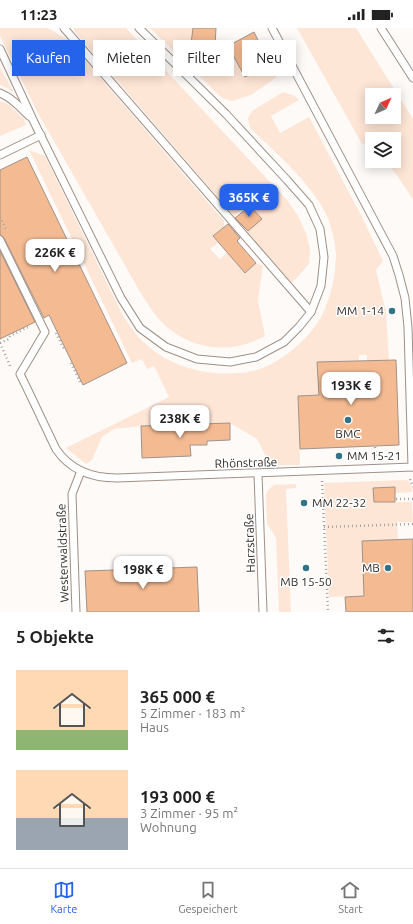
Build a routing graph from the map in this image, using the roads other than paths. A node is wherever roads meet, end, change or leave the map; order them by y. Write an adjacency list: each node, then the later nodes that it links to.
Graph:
1 (64, 28): 12 (lane)
2 (139, 28): 12 (lane)
3 (272, 28): 13 (lane)
4 (381, 28): 6 (lane)
5 (0, 50): 8 (lane)
6 (413, 78)
7 (0, 93): 8 (lane)
8 (34, 122): 9 (lane)
9 (41, 135): 10 (lane); 12 (lane)
10 (0, 155)
11 (0, 240): 14 (lane, Rhönstraße)
12 (311, 312)
13 (412, 468): 15 (lane, Rhönstraße)
14 (81, 471): 15 (lane, Rhönstraße); 16 (lane, Westerwaldstraße)
15 (258, 474): 17 (lane, Harzstraße)
16 (76, 612)
17 (263, 612)

